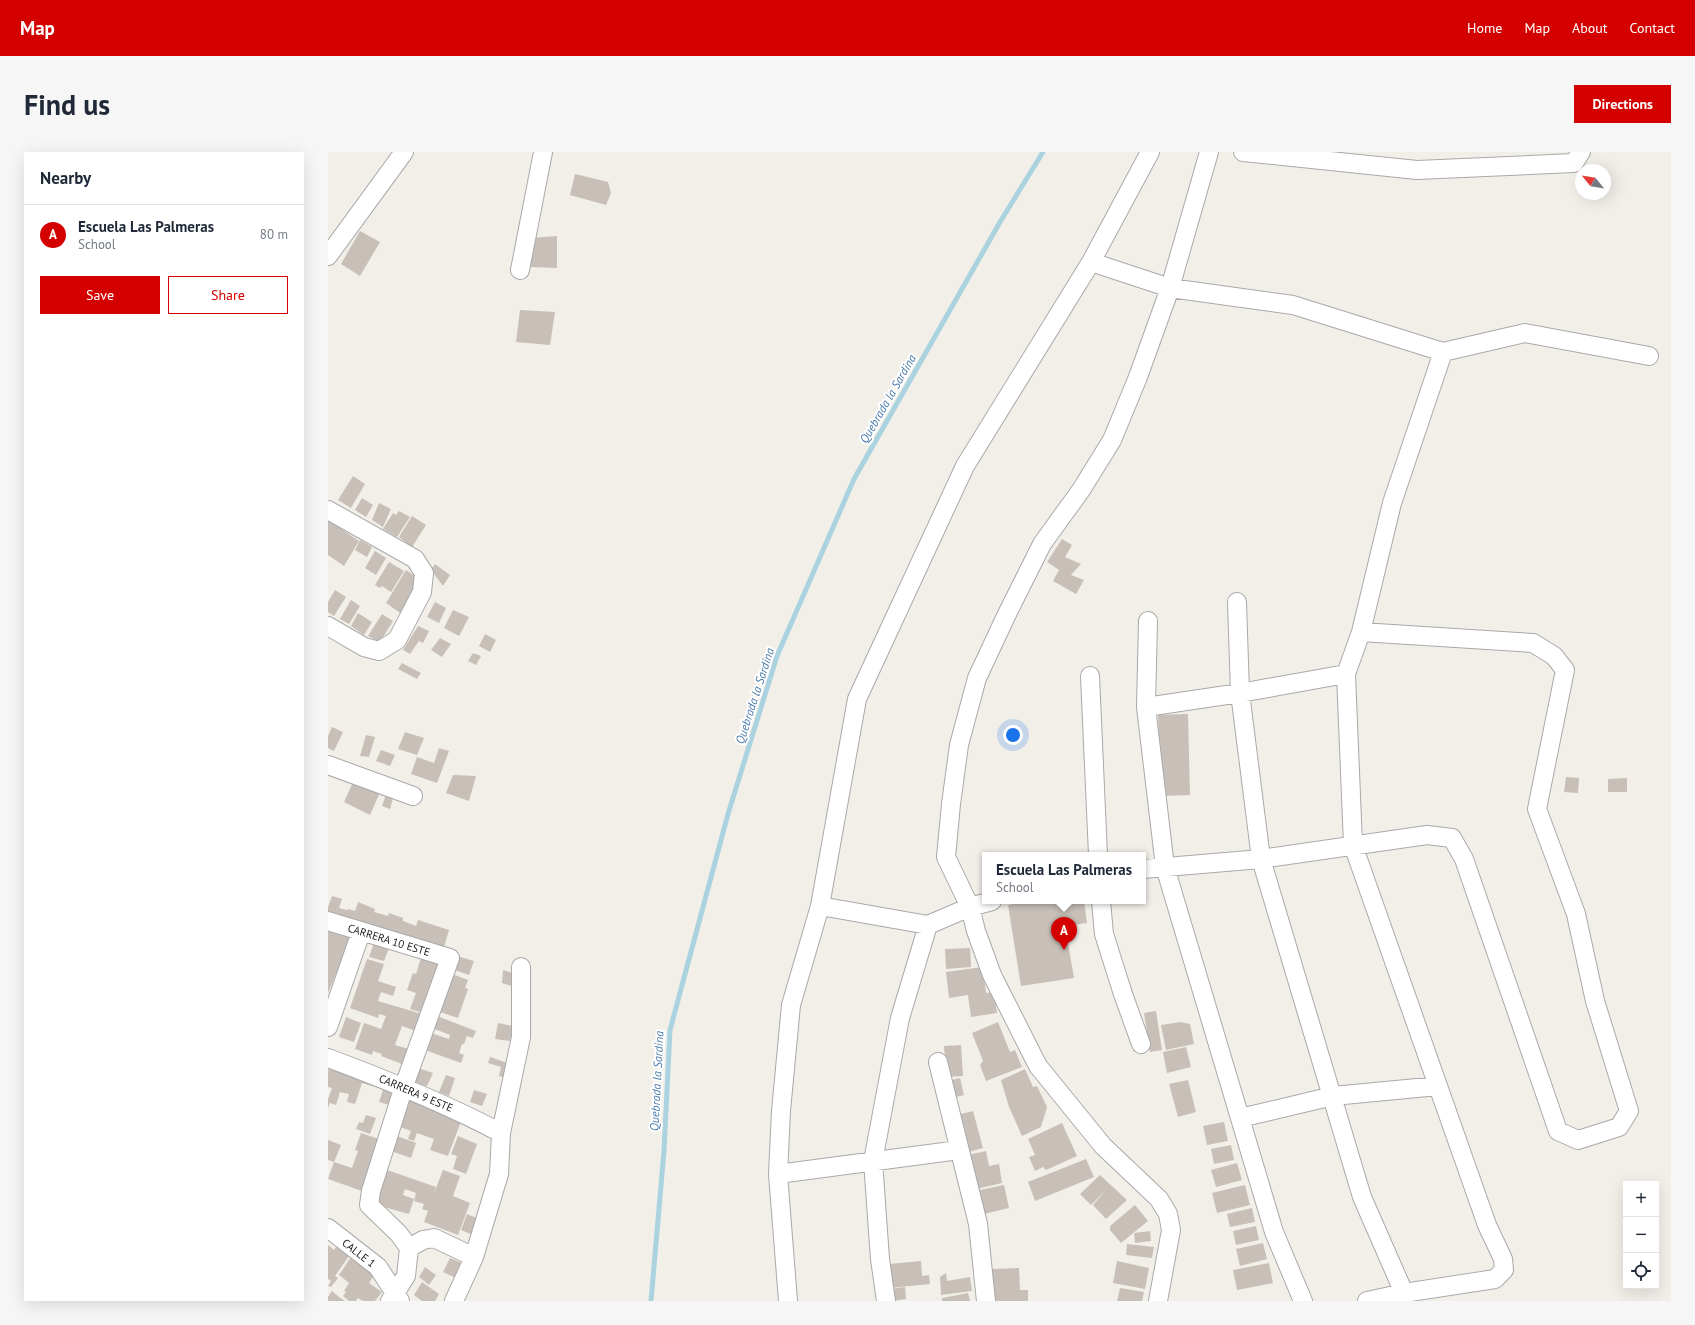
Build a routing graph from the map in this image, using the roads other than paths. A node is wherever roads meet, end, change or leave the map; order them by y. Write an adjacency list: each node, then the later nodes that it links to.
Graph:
1 (404, 152): 7 (street)
2 (543, 152): 9 (street)
3 (1150, 152): 8 (street)
4 (1209, 152): 10 (street)
5 (1243, 152): 6 (street)
6 (1582, 152)
7 (328, 256)
8 (1091, 262): 10 (street); 31 (street)
9 (520, 270)
10 (1170, 288): 11 (street); 32 (street)
11 (1443, 352): 12 (street); 17 (street)
12 (1649, 356)
13 (328, 510): 16 (street)
14 (1237, 602): 20 (street)
15 (1148, 622): 21 (street)
16 (328, 626)
17 (1361, 632): 18 (street); 24 (street)
18 (1346, 674): 20 (street); 24 (street)
19 (1090, 676): 25 (street)
20 (1240, 693): 21 (street); 26 (street)
21 (1146, 707): 27 (street)
22 (328, 765): 23 (street)
23 (413, 796)
24 (1353, 845): 26 (street); 42 (street)
25 (1098, 852)
26 (1261, 859): 27 (street); 43 (street)
27 (1165, 867): 28 (street); 44 (street)
28 (1146, 869)
29 (982, 904): 32 (street)
30 (1101, 904): 38 (street)
31 (820, 906): 34 (street); 48 (street)
32 (970, 907): 34 (street); 58 (street)
33 (328, 921): 35 (street, CARRERA 10 ESTE)
34 (928, 926): 47 (street)
35 (361, 932): 37 (street); 41 (street, CARRERA 10 ESTE)
36 (521, 967): 45 (street)
37 (328, 1027)
38 (1141, 1044)
39 (328, 1058): 41 (street, CARRERA 9 ESTE)
40 (938, 1062): 46 (street)
41 (404, 1086): 45 (street, CARRERA 9 ESTE); 50 (street)
42 (1438, 1086): 43 (street); 52 (street)
43 (1333, 1096): 44 (street); 52 (street)
44 (1240, 1118): 59 (street)
45 (501, 1133): 51 (street)
46 (959, 1150): 47 (street); 57 (street)
47 (874, 1161): 48 (street); 56 (street)
48 (778, 1174): 55 (street)
49 (328, 1228): 53 (street, CALLE 1)
50 (409, 1248): 51 (street); 53 (street)
51 (474, 1257): 54 (street)
52 (1404, 1293): 60 (street)
53 (395, 1298)
54 (454, 1301)
55 (788, 1301)
56 (886, 1301)
57 (986, 1301)
58 (1158, 1301)
59 (1303, 1301)
60 (1367, 1301)

